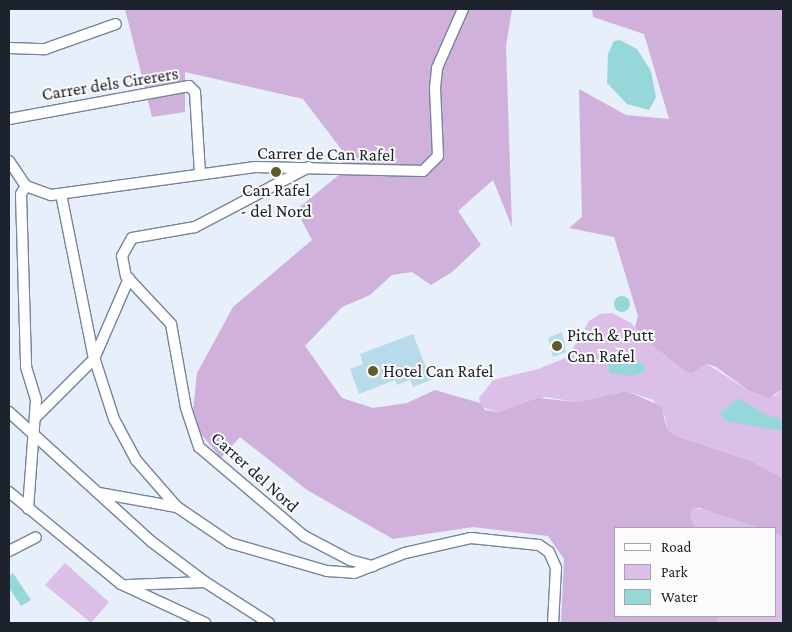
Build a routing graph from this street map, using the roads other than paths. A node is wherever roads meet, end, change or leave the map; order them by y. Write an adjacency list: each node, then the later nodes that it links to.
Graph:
1 (463, 9): 6 (street, Carrer de Can Rafel)
2 (116, 24): 3 (street)
3 (9, 48)
4 (9, 120): 7 (street, Carrer dels Cirerers)
5 (9, 161): 8 (street)
6 (309, 167): 7 (street, Carrer de Can Rafel); 10 (street, Carrer del Nord)
7 (200, 174): 9 (street, Carrer de Can Rafel)
8 (26, 186): 9 (street, Carrer de Can Rafel); 13 (street)
9 (61, 194): 11 (street)
10 (129, 278): 11 (street); 21 (street, Carrer del Nord)
11 (94, 360): 13 (street); 17 (street)
12 (9, 412): 14 (street)
13 (36, 417): 14 (street)
14 (35, 434): 16 (street); 18 (street)
15 (9, 492): 18 (street)
16 (98, 493): 17 (street); 22 (street)
17 (177, 507): 21 (street)
18 (28, 509): 23 (street)
19 (36, 537): 20 (street)
20 (9, 551)
21 (373, 566): 26 (street)
22 (205, 582): 23 (street); 25 (street)
23 (123, 585): 24 (street)
24 (205, 623)
25 (269, 623)
26 (553, 623)

